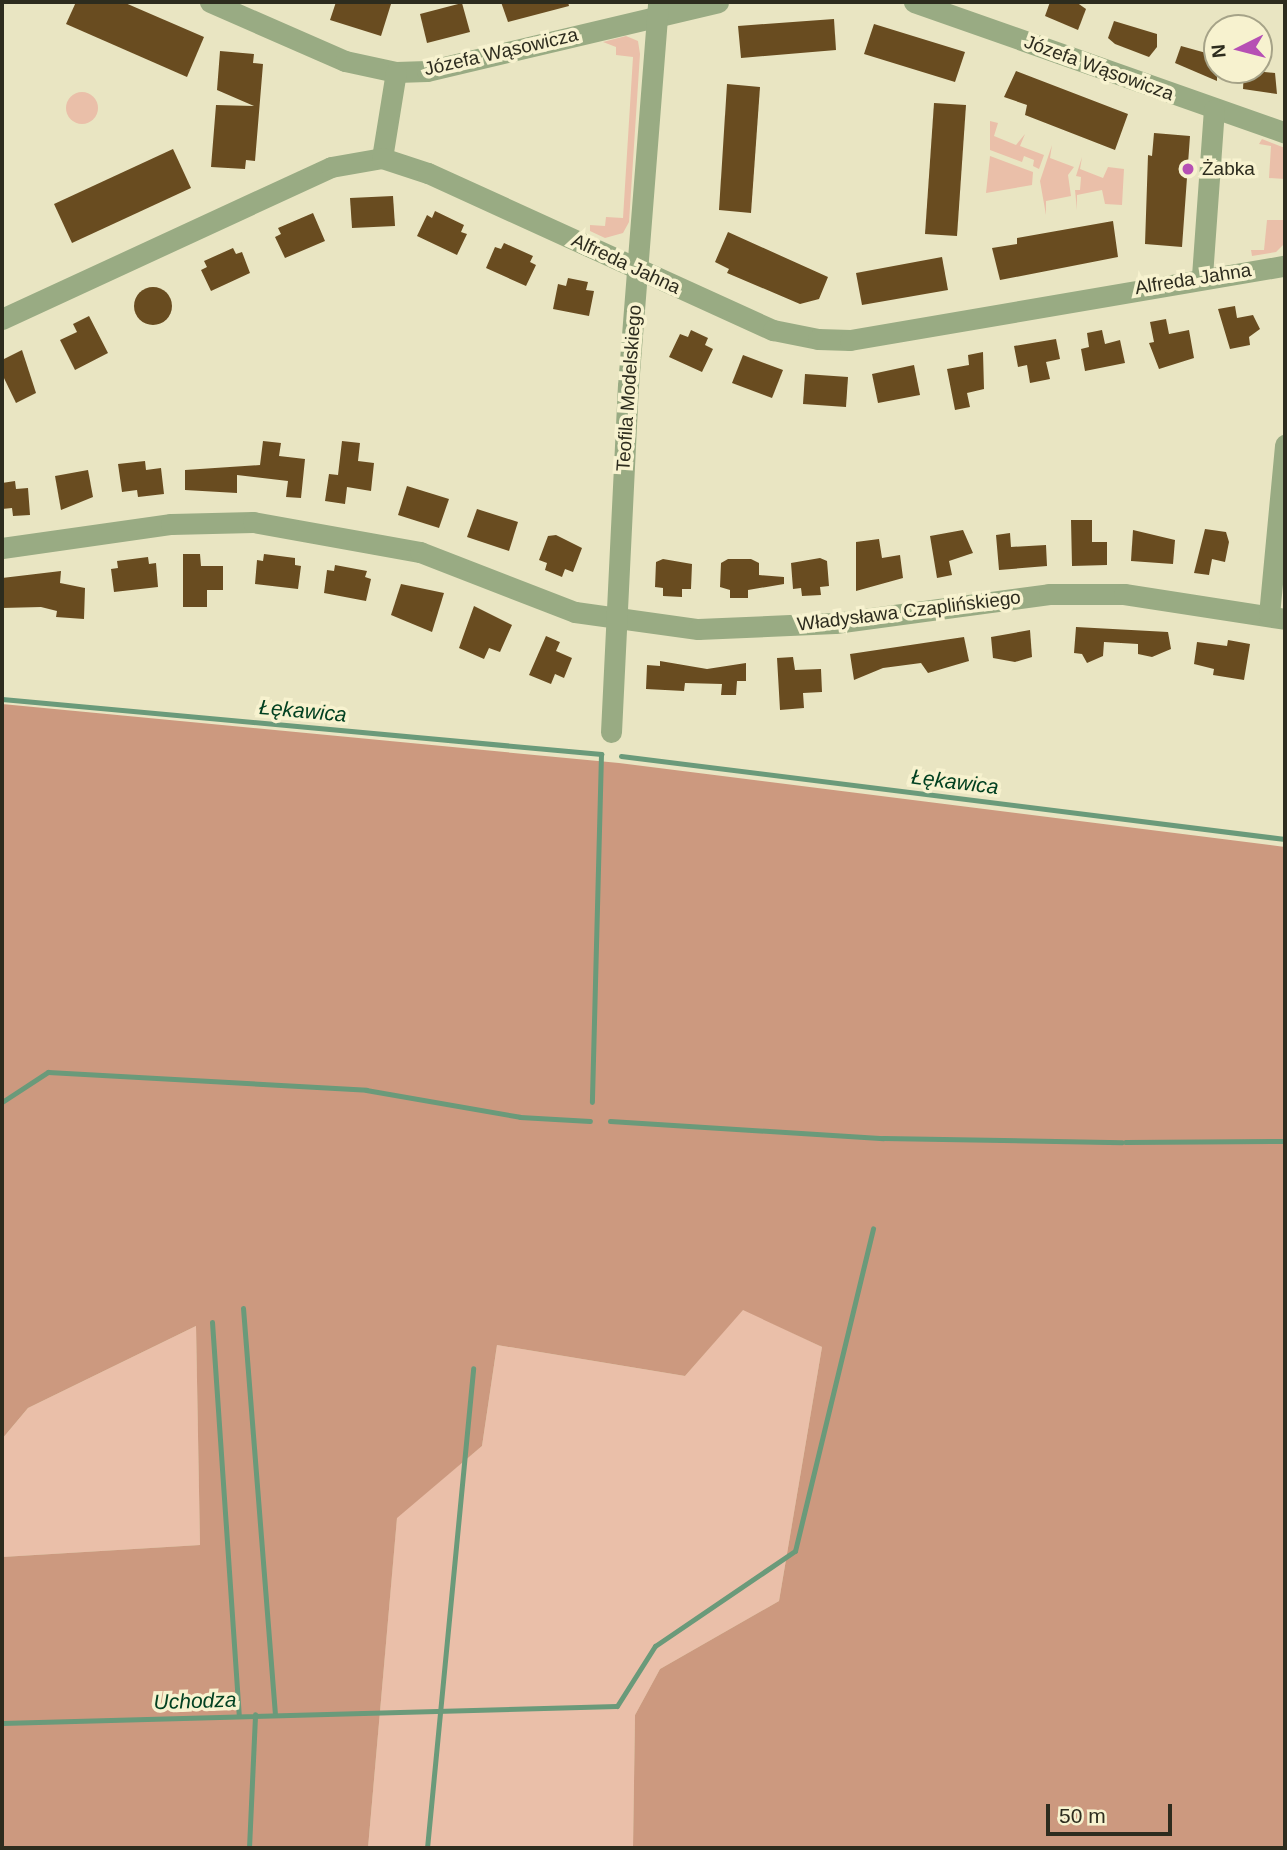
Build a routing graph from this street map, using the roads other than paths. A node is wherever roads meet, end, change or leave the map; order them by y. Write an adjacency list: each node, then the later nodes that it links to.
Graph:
1 (209, 2): 5 (street, Józefa Wąsowicza)
2 (718, 2): 4 (street, Józefa Wąsowicza)
3 (914, 2): 6 (street, Józefa Wąsowicza)
4 (657, 9): 5 (street, Józefa Wąsowicza); 9 (street, Teofila Modelskiego)
5 (396, 72): 8 (street)
6 (1214, 109): 7 (street, Józefa Wąsowicza); 11 (street)
7 (1285, 134)
8 (382, 159): 9 (street, Alfreda Jahna); 12 (street, Alfreda Jahna)
9 (636, 266): 11 (street, Alfreda Jahna); 16 (street, Teofila Modelskiego)
10 (1285, 266): 11 (street, Alfreda Jahna)
11 (1202, 276)
12 (2, 319)
13 (1285, 445): 15 (street)
14 (2, 548): 16 (street, Władysława Czaplińskiego)
15 (1277, 617): 16 (street, Władysława Czaplińskiego)
16 (615, 621): 17 (street, Teofila Modelskiego)
17 (611, 732)

